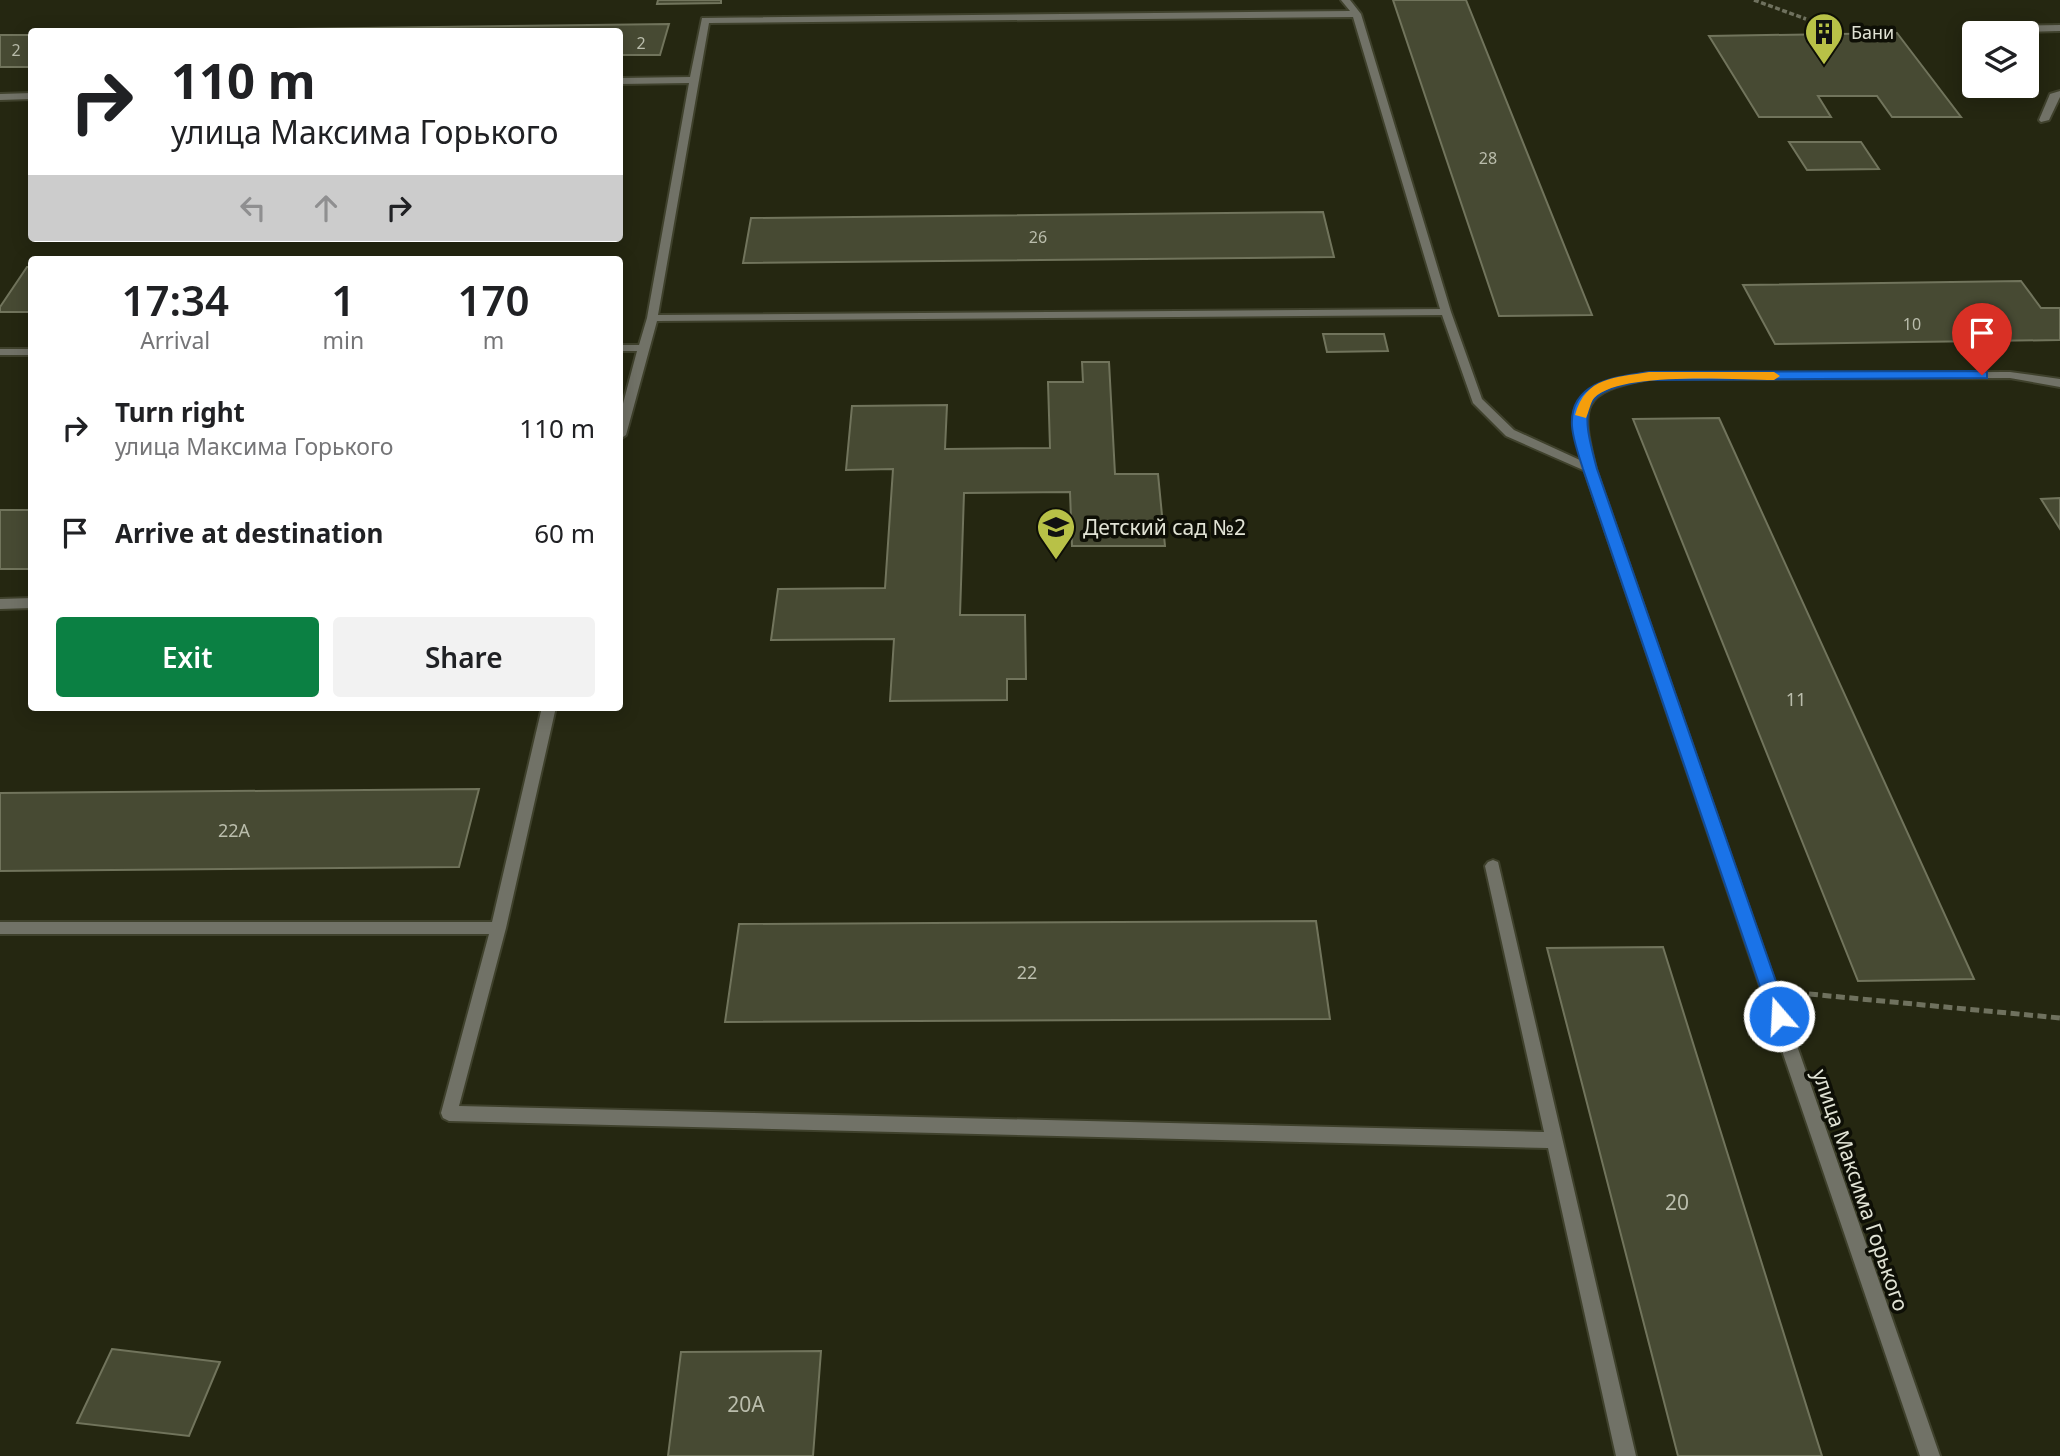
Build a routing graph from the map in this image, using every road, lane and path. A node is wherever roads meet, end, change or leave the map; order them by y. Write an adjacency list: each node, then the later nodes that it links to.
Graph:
1 (1345, 0): 3 (street)
2 (1754, 0): 4 (path)
3 (1357, 14): 7 (street); 13 (street)
4 (1806, 19)
5 (2039, 28): 6 (street)
6 (2060, 28)
7 (694, 80): 8 (street); 14 (street)
8 (623, 81)
9 (2060, 94): 12 (street)
10 (28, 96): 11 (street)
11 (0, 97)
12 (2044, 120)
13 (1446, 312): 14 (street); 21 (street)
14 (652, 318): 16 (street)
15 (623, 348): 16 (street)
16 (643, 348): 20 (street)
17 (0, 352): 18 (street)
18 (28, 352)
19 (2060, 383): 21 (street, улица Максима Горького)
20 (623, 424)
21 (1590, 469): 28 (street, улица Максима Горького)
22 (28, 603): 23 (street)
23 (0, 604)
24 (548, 711): 27 (street)
25 (1493, 866): 30 (street)
26 (0, 928): 27 (street)
27 (498, 928): 30 (street)
28 (1770, 990): 29 (path); 32 (street, улица Максима Горького)
29 (2060, 1018)
30 (1553, 1140): 31 (street)
31 (1626, 1456)
32 (1930, 1456)

